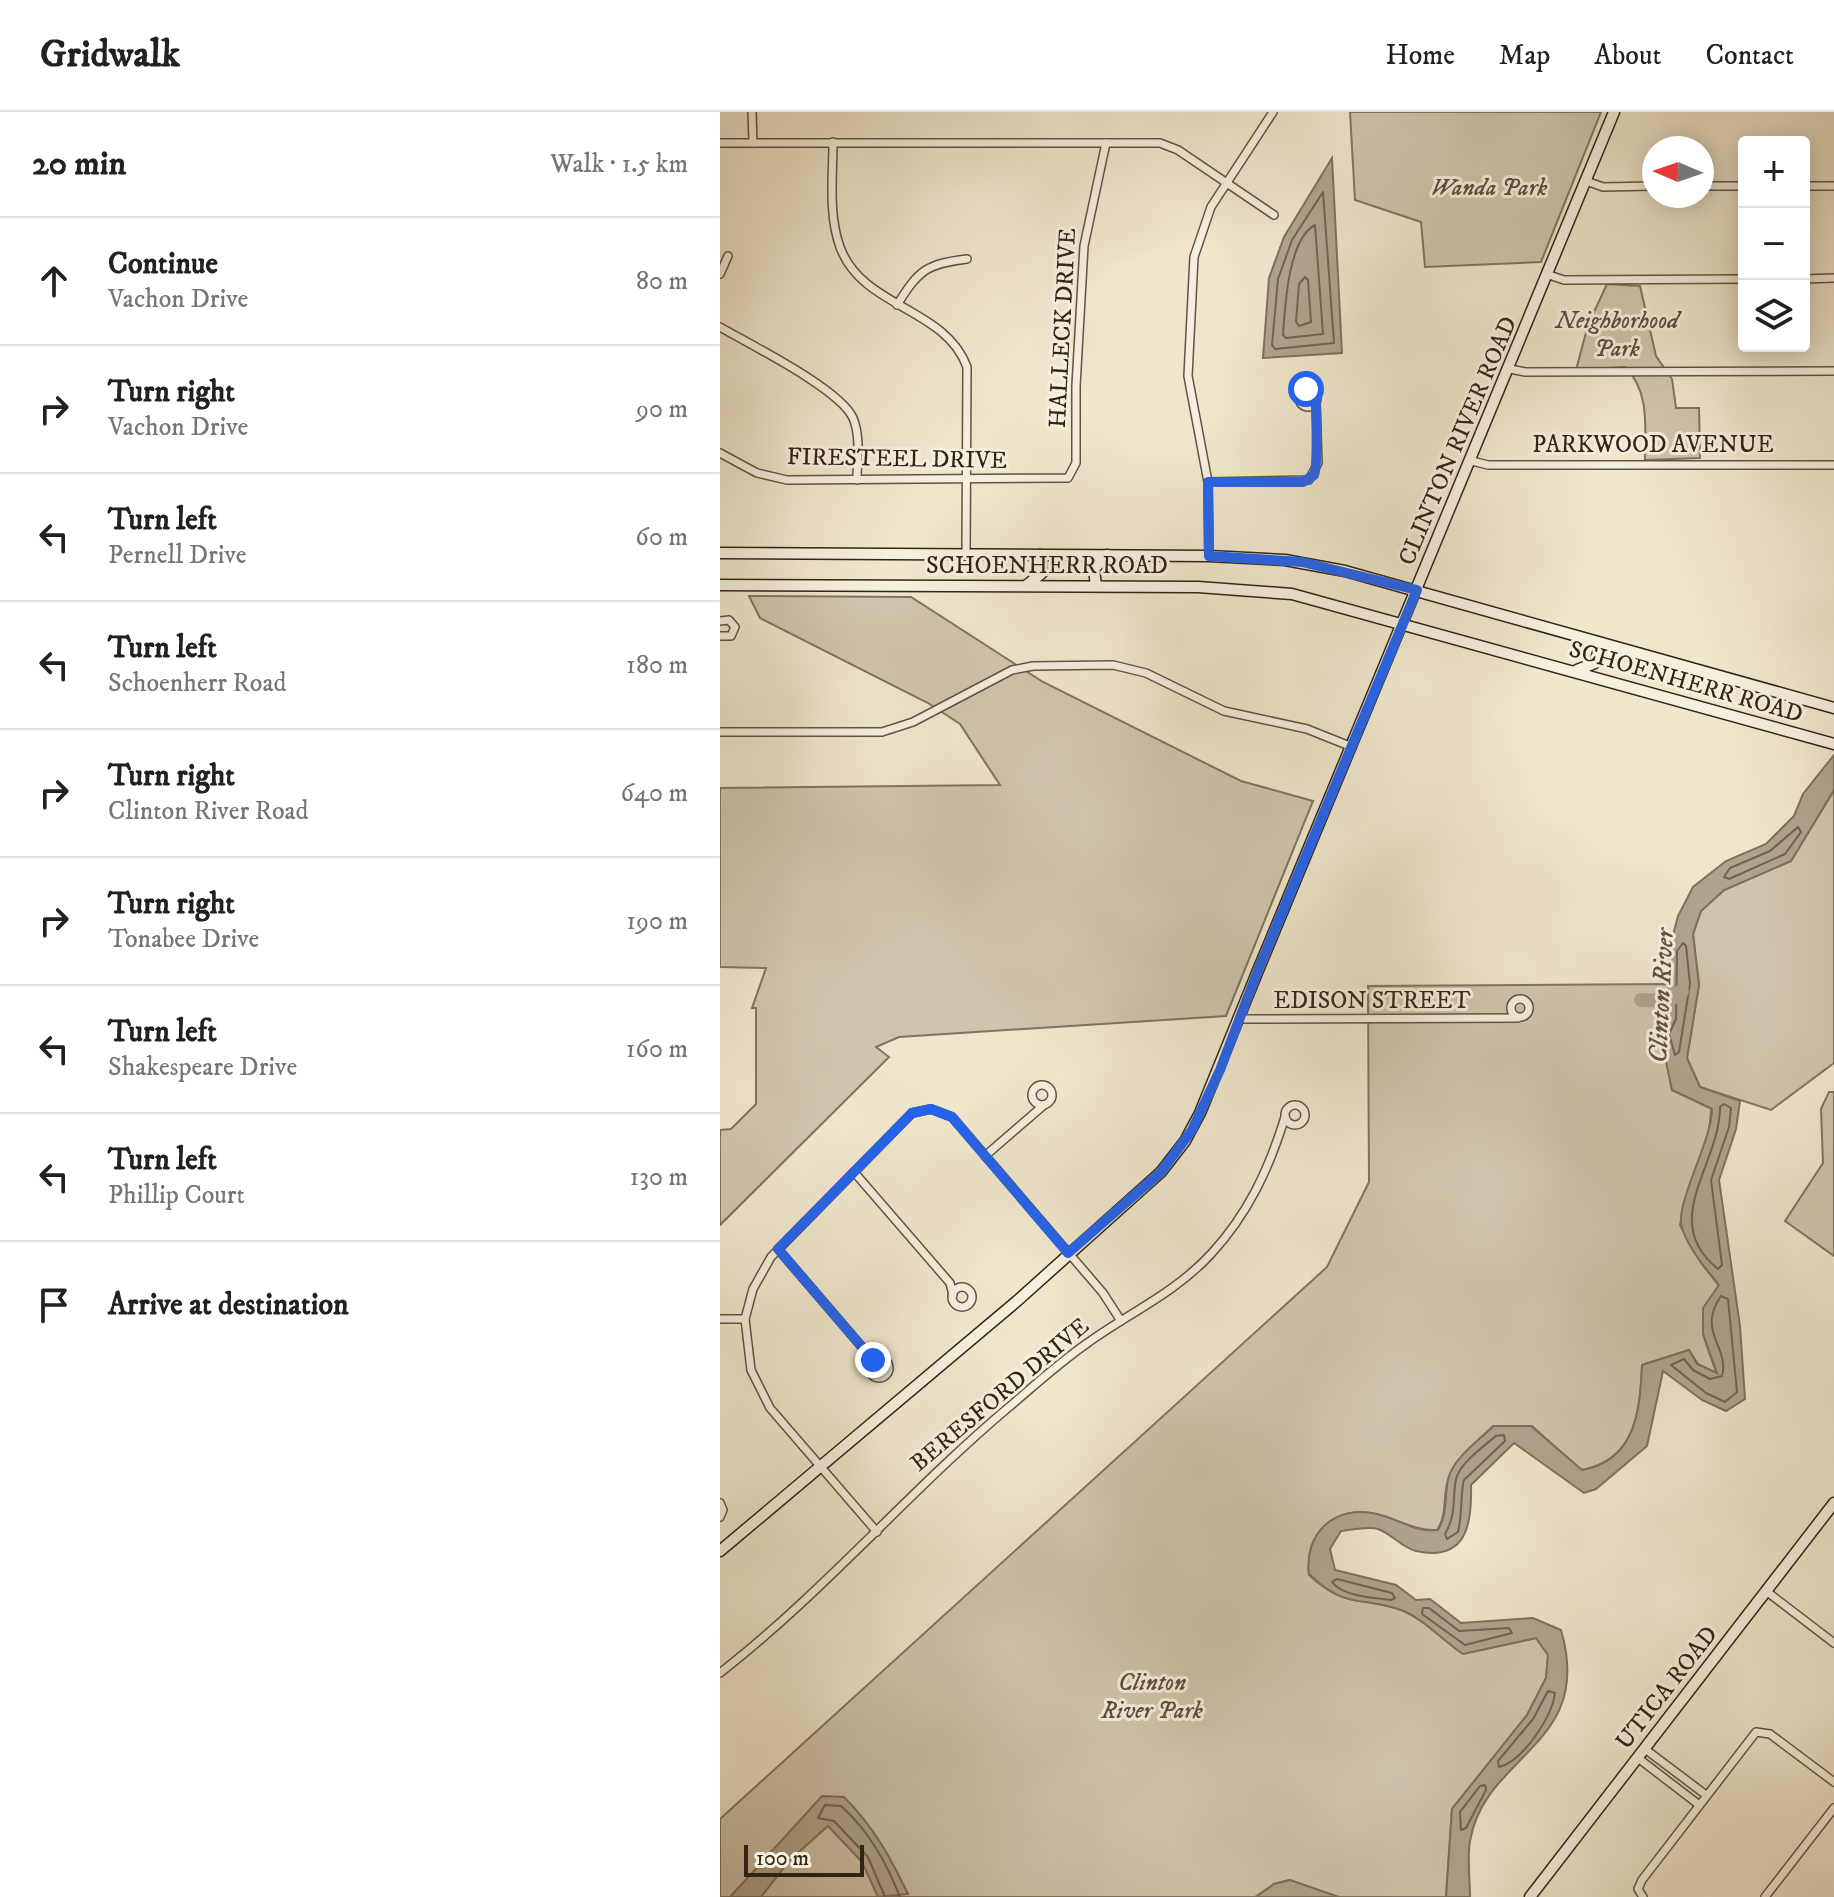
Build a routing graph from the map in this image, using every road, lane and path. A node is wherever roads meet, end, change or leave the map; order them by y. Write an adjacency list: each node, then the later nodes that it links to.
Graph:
1 (752, 112): 6 (street)
2 (1273, 112): 9 (street)
3 (1614, 112): 8 (main road, CLINTON RIVER ROAD)
4 (833, 142): 6 (street); 7 (street); 23 (street)
5 (720, 143): 6 (street)
6 (753, 143)
7 (1106, 143): 9 (street); 33 (street, HALLECK DRIVE)
8 (1586, 181): 10 (street); 19 (main road, CLINTON RIVER ROAD)
9 (1226, 182): 15 (street); 36 (street)
10 (1642, 186)
11 (1714, 186): 12 (street)
12 (1738, 186)
13 (1810, 186): 14 (street)
14 (1834, 186)
15 (1274, 215)
16 (728, 256): 18 (street)
17 (967, 259): 23 (street)
18 (720, 274)
19 (1549, 275): 21 (street); 25 (main road, CLINTON RIVER ROAD)
20 (1834, 278): 22 (street)
21 (1738, 279)
22 (1810, 279)
23 (897, 305): 35 (street)
24 (720, 327): 34 (street)
25 (1510, 369): 26 (street); 31 (main road, CLINTON RIVER ROAD)
26 (1834, 371)
27 (1316, 403): 28 (street); 28 (street); 29 (street)
28 (1306, 407): 29 (street)
29 (1314, 412): 36 (street)
30 (720, 453): 34 (street, FIRESTEEL DRIVE)
31 (1472, 461): 32 (street, PARKWOOD AVENUE); 45 (main road, CLINTON RIVER ROAD)
32 (1834, 465)
33 (1075, 470): 35 (street, FIRESTEEL DRIVE)
34 (857, 480): 35 (street, FIRESTEEL DRIVE)
35 (966, 481): 38 (street)
36 (1208, 482): 41 (street)
37 (720, 553): 38 (main road, SCHOENHERR ROAD)
38 (966, 555): 39 (main road, SCHOENHERR ROAD)
39 (1040, 555): 40 (main road, SCHOENHERR ROAD); 43 (main road)
40 (1108, 555): 41 (main road, SCHOENHERR ROAD); 44 (main road)
41 (1209, 556): 45 (main road, SCHOENHERR ROAD)
42 (720, 585): 43 (main road, SCHOENHERR ROAD)
43 (1025, 586): 44 (main road, SCHOENHERR ROAD)
44 (1096, 586): 47 (main road, SCHOENHERR ROAD)
45 (1417, 590): 47 (main road, CLINTON RIVER ROAD); 49 (main road, SCHOENHERR ROAD)
46 (720, 621): 48 (street)
47 (1403, 623): 50 (main road, SCHOENHERR ROAD); 54 (main road, CLINTON RIVER ROAD)
48 (721, 638)
49 (1601, 643): 50 (main road); 51 (main road, SCHOENHERR ROAD)
50 (1571, 671): 53 (main road, SCHOENHERR ROAD)
51 (1834, 708)
52 (720, 732): 54 (street)
53 (1834, 744)
54 (1352, 747): 58 (main road, CLINTON RIVER ROAD)
55 (1511, 1008): 56 (street, EDISON STREET); 57 (street); 57 (street)
56 (1504, 1018): 57 (street, EDISON STREET); 58 (street, EDISON STREET)
57 (1518, 1018)
58 (1241, 1019): 68 (main road, CLINTON RIVER ROAD)
59 (1033, 1099): 60 (street); 60 (street); 61 (street)
60 (1044, 1105): 61 (street)
61 (1035, 1112): 65 (street)
62 (1285, 1117): 63 (street); 63 (street); 64 (street, BERESFORD DRIVE)
63 (1295, 1125): 64 (street)
64 (1280, 1133): 74 (street, BERESFORD DRIVE)
65 (985, 1156): 66 (street); 68 (street)
66 (854, 1172): 67 (street); 69 (street)
67 (778, 1249): 73 (street); 75 (street)
68 (1068, 1253): 74 (street); 78 (main road, CLINTON RIVER ROAD)
69 (950, 1283): 70 (street); 71 (street)
70 (962, 1287): 71 (street); 71 (street)
71 (953, 1295)
72 (720, 1319): 73 (street)
73 (745, 1319): 78 (street)
74 (1121, 1321): 82 (street, BERESFORD DRIVE)
75 (868, 1354): 76 (street); 77 (street)
76 (879, 1358): 77 (street); 77 (street)
77 (870, 1366)
78 (820, 1466): 82 (street); 83 (main road, CLINTON RIVER ROAD)
79 (720, 1503): 81 (street)
80 (1834, 1503): 84 (main road, UTICA ROAD)
81 (720, 1517)
82 (877, 1532): 86 (street, BERESFORD DRIVE)
83 (720, 1551)
84 (1766, 1591): 85 (street); 87 (main road, UTICA ROAD)
85 (1834, 1643)
86 (720, 1673)
87 (1645, 1749): 88 (main road, UTICA ROAD); 90 (street)
88 (1638, 1758): 91 (street); 93 (main road, UTICA ROAD)
89 (1834, 1782): 90 (street)
90 (1706, 1795): 91 (street)
91 (1698, 1804): 94 (street)
92 (1834, 1808): 95 (street)
93 (1530, 1897)
94 (1643, 1897)
95 (1765, 1897)

